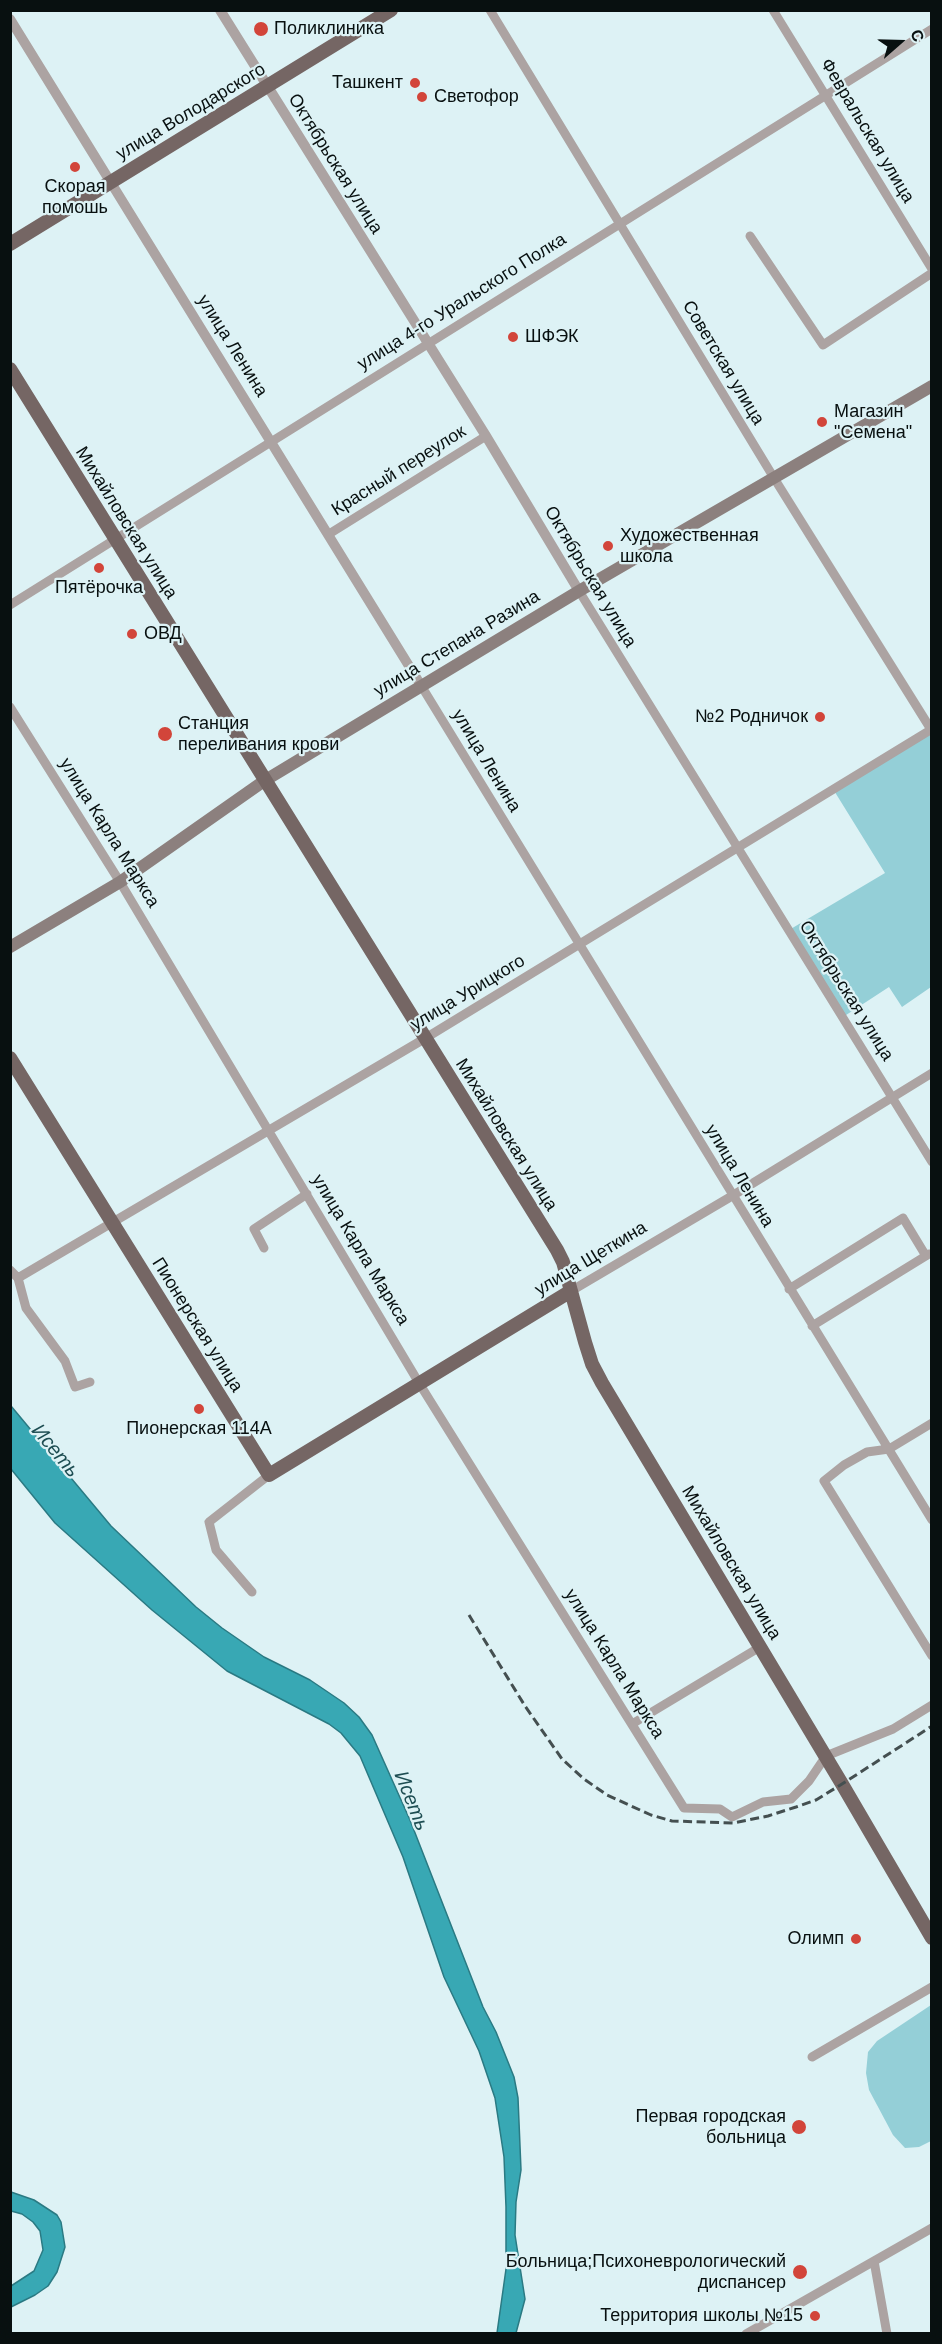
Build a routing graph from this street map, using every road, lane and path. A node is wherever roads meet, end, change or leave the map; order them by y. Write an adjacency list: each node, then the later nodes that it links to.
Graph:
1 (220, 10): 7 (street, Октябрьская улица)
2 (391, 10): 7 (main road, улица Володарского)
3 (490, 10): 10 (street, Советская улица)
4 (773, 10): 8 (street, Февральская улица)
5 (10, 19): 9 (street, улица Ленина)
6 (932, 29): 8 (street, улица 4-го Уральского Полка)
7 (267, 86): 9 (main road, улица Володарского); 14 (street, Октябрьская улица)
8 (826, 97): 10 (street, улица 4-го Уральского Полка); 13 (street, Февральская улица)
9 (110, 182): 12 (main road, улица Володарского); 18 (street, улица Ленина)
10 (620, 224): 14 (street, улица 4-го Уральского Полка); 19 (street, Советская улица)
11 (750, 237): 13 (street)
12 (10, 244)
13 (932, 271)
14 (428, 343): 17 (street, Октябрьская улица); 18 (street, улица 4-го Уральского Полка)
15 (10, 369): 21 (main road, Михайловская улица)
16 (932, 386): 19 (main road, улица Степана Разина)
17 (486, 436): 20 (street, Красный переулок); 22 (street, Октябрьская улица)
18 (270, 440): 20 (street, улица Ленина); 21 (street, улица 4-го Уральского Полка)
19 (774, 478): 22 (main road, улица Степана Разина); 26 (street, Советская улица)
20 (329, 534): 24 (street, улица Ленина)
21 (116, 540): 23 (street, улица 4-го Уральского Полка); 27 (main road, Михайловская улица)
22 (579, 591): 24 (main road, улица Степана Разина); 28 (street, Октябрьская улица)
23 (10, 604)
24 (422, 687): 27 (main road, улица Степана Разина); 30 (street, улица Ленина)
25 (10, 707): 29 (street, улица Карла Маркса)
26 (931, 730): 28 (street, улица Урицкого)
27 (264, 781): 29 (main road, улица Степана Разина); 32 (main road, Михайловская улица)
28 (738, 847): 30 (street, улица Урицкого); 35 (street, Октябрьская улица)
29 (120, 882): 31 (main road, улица Степана Разина); 36 (street, улица Карла Маркса)
30 (579, 945): 32 (street, улица Урицкого); 39 (street, улица Ленина)
31 (10, 947)
32 (424, 1039): 36 (street, улица Урицкого); 46 (main road, Михайловская улица)
33 (10, 1058): 40 (main road, Пионерская улица)
34 (932, 1073): 35 (street, улица Щеткина)
35 (892, 1098): 37 (street, Октябрьская улица); 39 (street, улица Щеткина)
36 (269, 1129): 38 (street, улица Карла Маркса); 40 (street, улица Урицкого)
37 (932, 1162)
38 (307, 1194): 41 (street); 49 (street, улица Карла Маркса)
39 (732, 1196): 45 (street, улица Ленина); 46 (street, улица Щеткина)
40 (112, 1222): 44 (street, улица Урицкого); 52 (main road, Пионерская улица)
41 (264, 1248)
42 (929, 1254): 45 (street); 47 (street)
43 (10, 1270): 44 (street)
44 (18, 1278): 48 (street)
45 (789, 1289): 47 (street, улица Ленина)
46 (571, 1291): 49 (main road, улица Щеткина); 55 (main road, Михайловская улица)
47 (812, 1326): 51 (street, улица Ленина)
48 (90, 1382)
49 (419, 1383): 52 (main road, улица Щеткина); 58 (street, улица Карла Маркса)
50 (932, 1423): 51 (street)
51 (889, 1449): 53 (street, улица Ленина); 56 (street)
52 (269, 1475): 54 (street)
53 (932, 1520)
54 (252, 1592)
55 (760, 1647): 58 (street); 59 (main road, Михайловская улица)
56 (932, 1656)
57 (932, 1705): 59 (street)
58 (632, 1724): 59 (street, улица Карла Маркса)
59 (826, 1756): 60 (main road, Михайловская улица)
60 (932, 1938)
61 (932, 1987): 62 (street)
62 (812, 2057)
63 (932, 2228): 64 (street)
64 (874, 2261): 65 (street); 66 (street)
65 (747, 2334)
66 (887, 2334)

